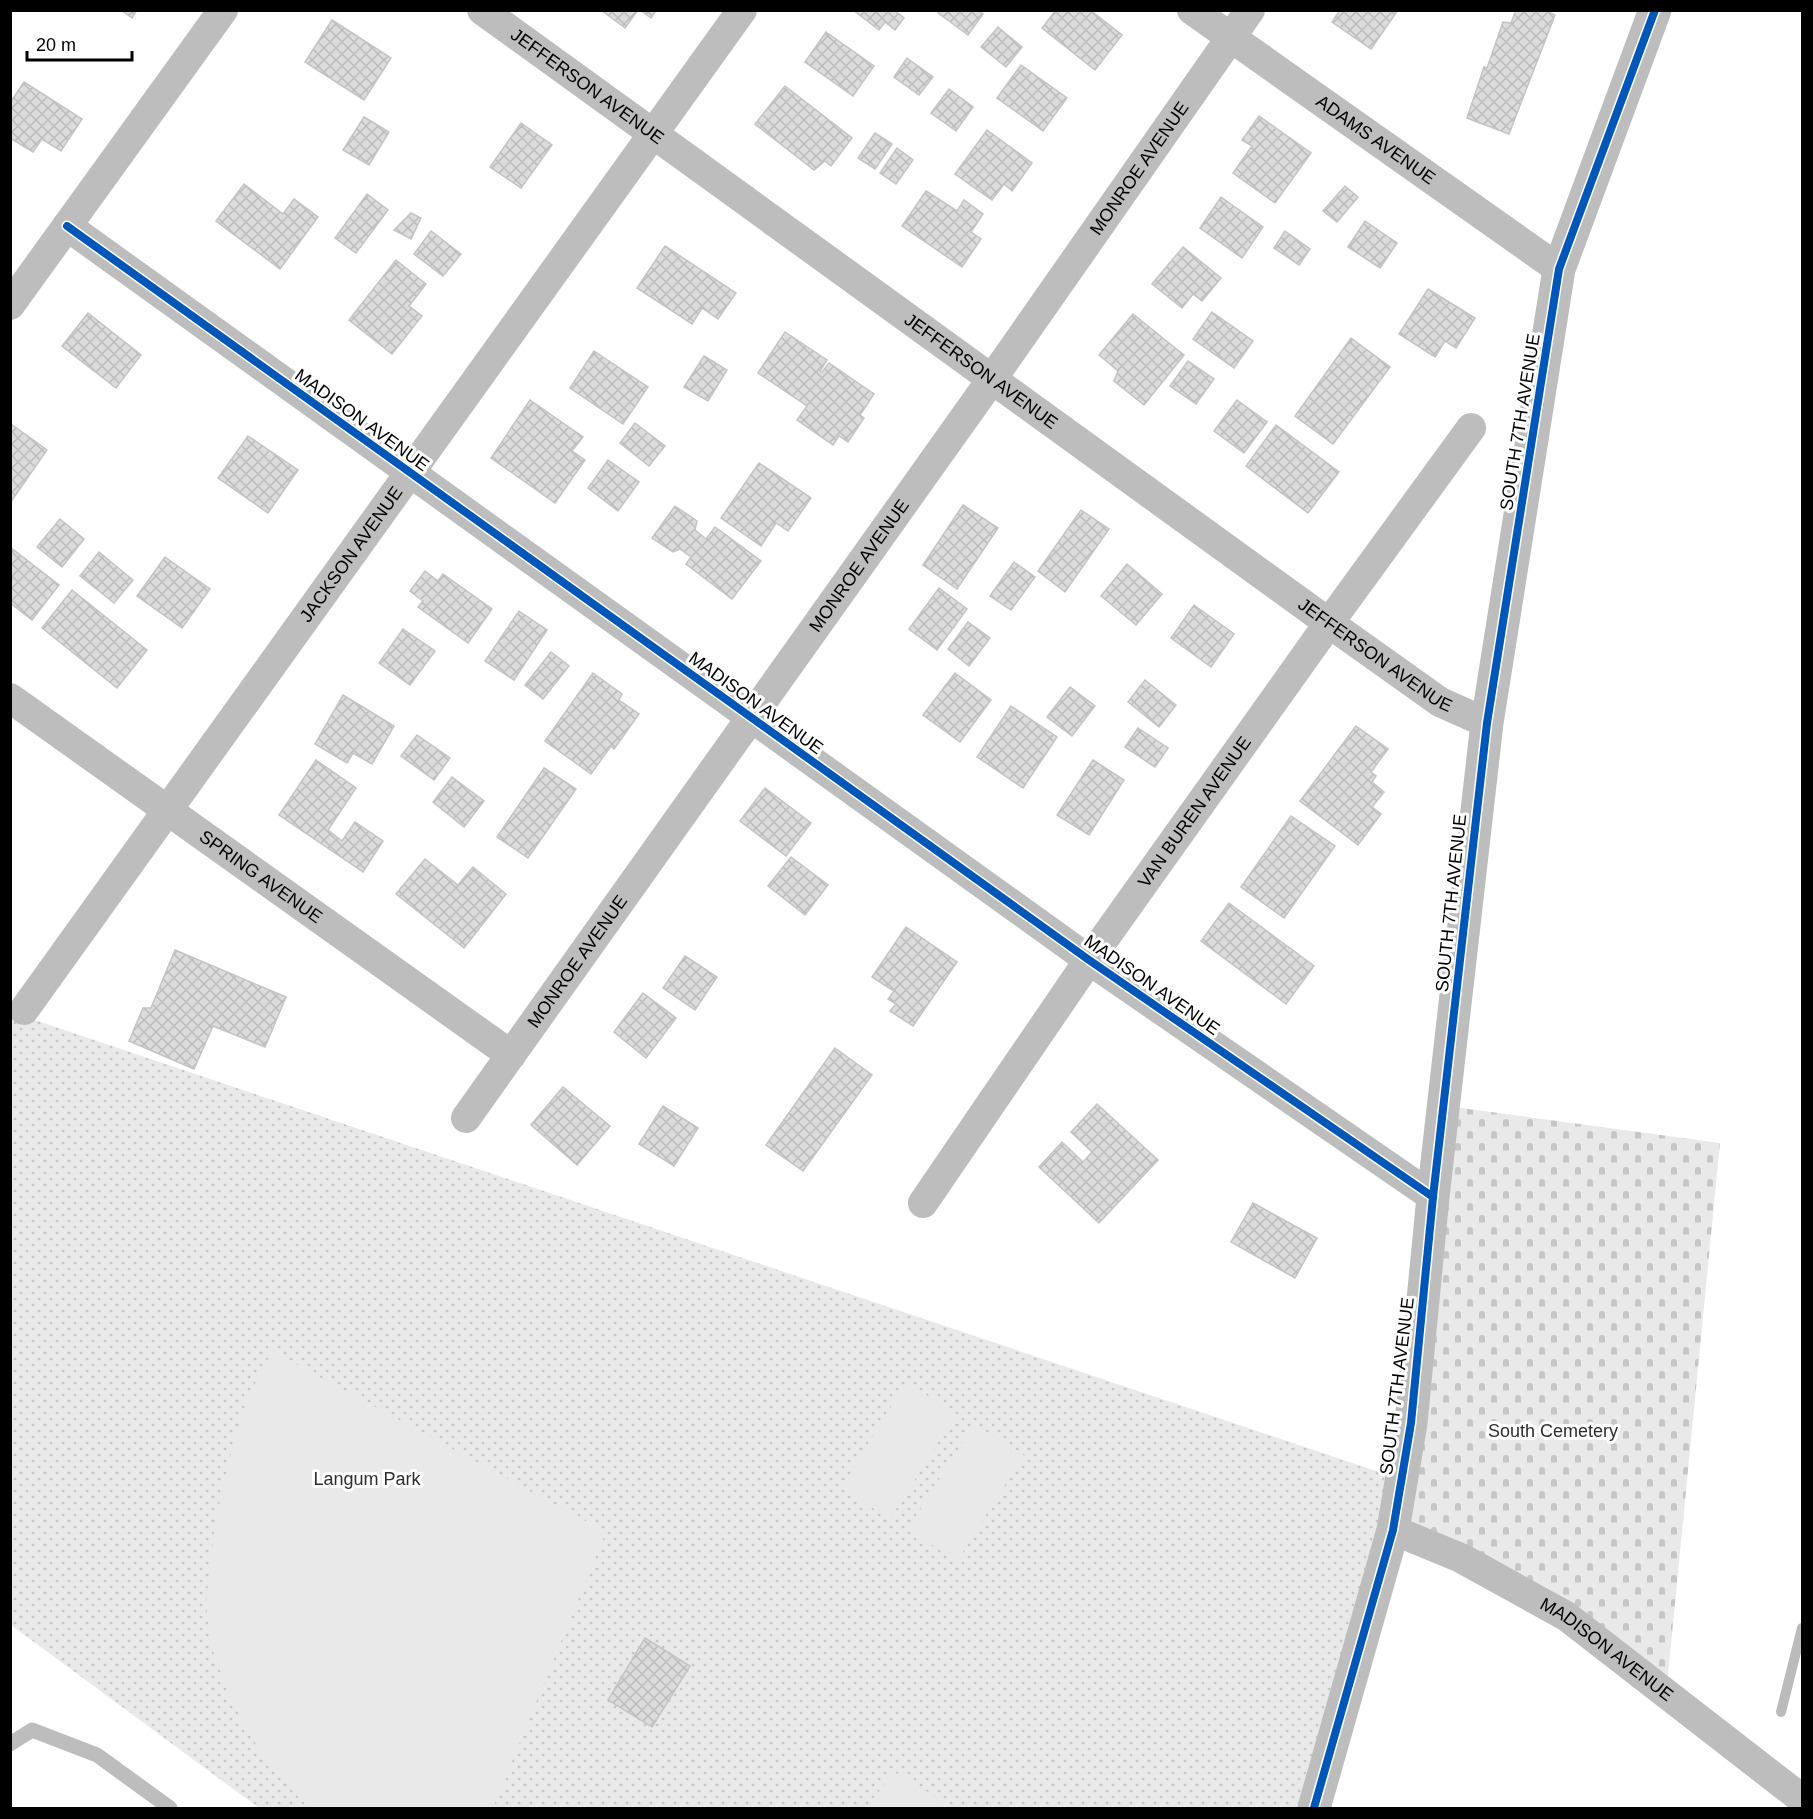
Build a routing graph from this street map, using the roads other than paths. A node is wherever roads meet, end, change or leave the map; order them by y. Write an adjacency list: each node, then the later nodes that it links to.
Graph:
1 (223, 10): 9 (street)
2 (482, 10): 8 (street, JEFFERSON AVENUE)
3 (742, 10): 8 (street, JACKSON AVENUE)
4 (1191, 10): 7 (street, ADAMS AVENUE)
5 (1250, 10): 7 (street, MONROE AVENUE)
6 (1655, 10): 10 (street, SOUTH 7TH AVENUE)
7 (1230, 39): 10 (street, ADAMS AVENUE); 12 (street, MONROE AVENUE)
8 (653, 134): 12 (street, JEFFERSON AVENUE); 14 (street, JACKSON AVENUE)
9 (67, 226): 11 (street); 14 (street, MADISON AVENUE)
10 (1559, 269): 18 (street, SOUTH 7TH AVENUE)
11 (10, 305)
12 (992, 380): 15 (street, JEFFERSON AVENUE); 17 (street, MONROE AVENUE)
13 (1472, 428): 15 (street, VAN BUREN AVENUE)
14 (410, 472): 17 (street, MADISON AVENUE); 19 (street, JACKSON AVENUE)
15 (1329, 623): 18 (street, JEFFERSON AVENUE); 20 (street, VAN BUREN AVENUE)
16 (10, 698): 19 (street, SPRING AVENUE)
17 (751, 718): 20 (street, MADISON AVENUE); 22 (street, MONROE AVENUE)
18 (1487, 723): 24 (street, SOUTH 7TH AVENUE)
19 (169, 809): 21 (street, JACKSON AVENUE); 22 (street, SPRING AVENUE)
20 (1089, 960): 24 (street, MADISON AVENUE); 25 (street, VAN BUREN AVENUE)
21 (24, 1010)
22 (511, 1054): 23 (street, MONROE AVENUE)
23 (466, 1118)
24 (1433, 1197): 26 (street, SOUTH 7TH AVENUE)
25 (923, 1203)
26 (1393, 1530): 28 (street, MADISON AVENUE); 30 (street, SOUTH 7TH AVENUE)
27 (10, 1744): 29 (lane)
28 (1803, 1799)
29 (170, 1809)
30 (1314, 1809)

